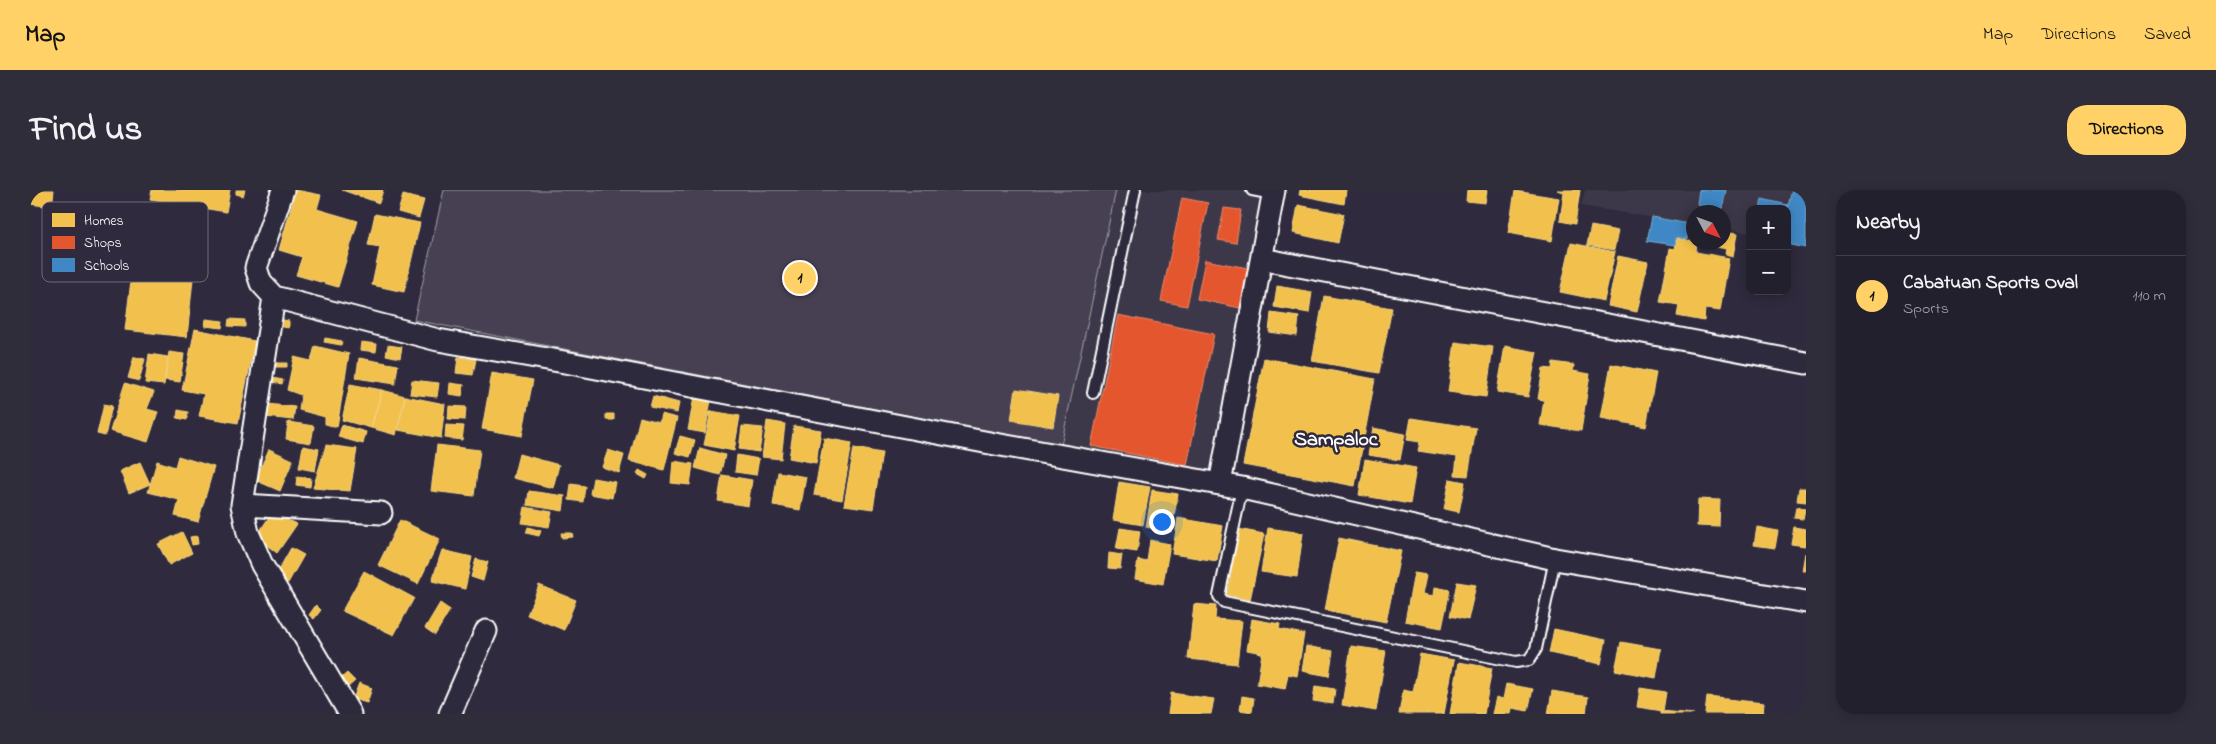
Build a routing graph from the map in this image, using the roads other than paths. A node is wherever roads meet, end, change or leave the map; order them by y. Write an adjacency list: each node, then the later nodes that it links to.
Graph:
1 (283, 190): 6 (street)
2 (1135, 190): 8 (lane)
3 (1252, 190): 4 (lane)
4 (1273, 192): 5 (street)
5 (1262, 259): 7 (street); 9 (street)
6 (274, 297): 9 (street); 11 (street)
7 (1806, 362)
8 (1093, 393)
9 (1220, 484): 10 (street)
10 (1242, 488): 13 (street); 13 (lane)
11 (242, 505): 12 (street); 16 (street)
12 (382, 513)
13 (1555, 559): 14 (street)
14 (1806, 602)
15 (486, 631): 17 (street)
16 (350, 714)
17 (450, 714)

